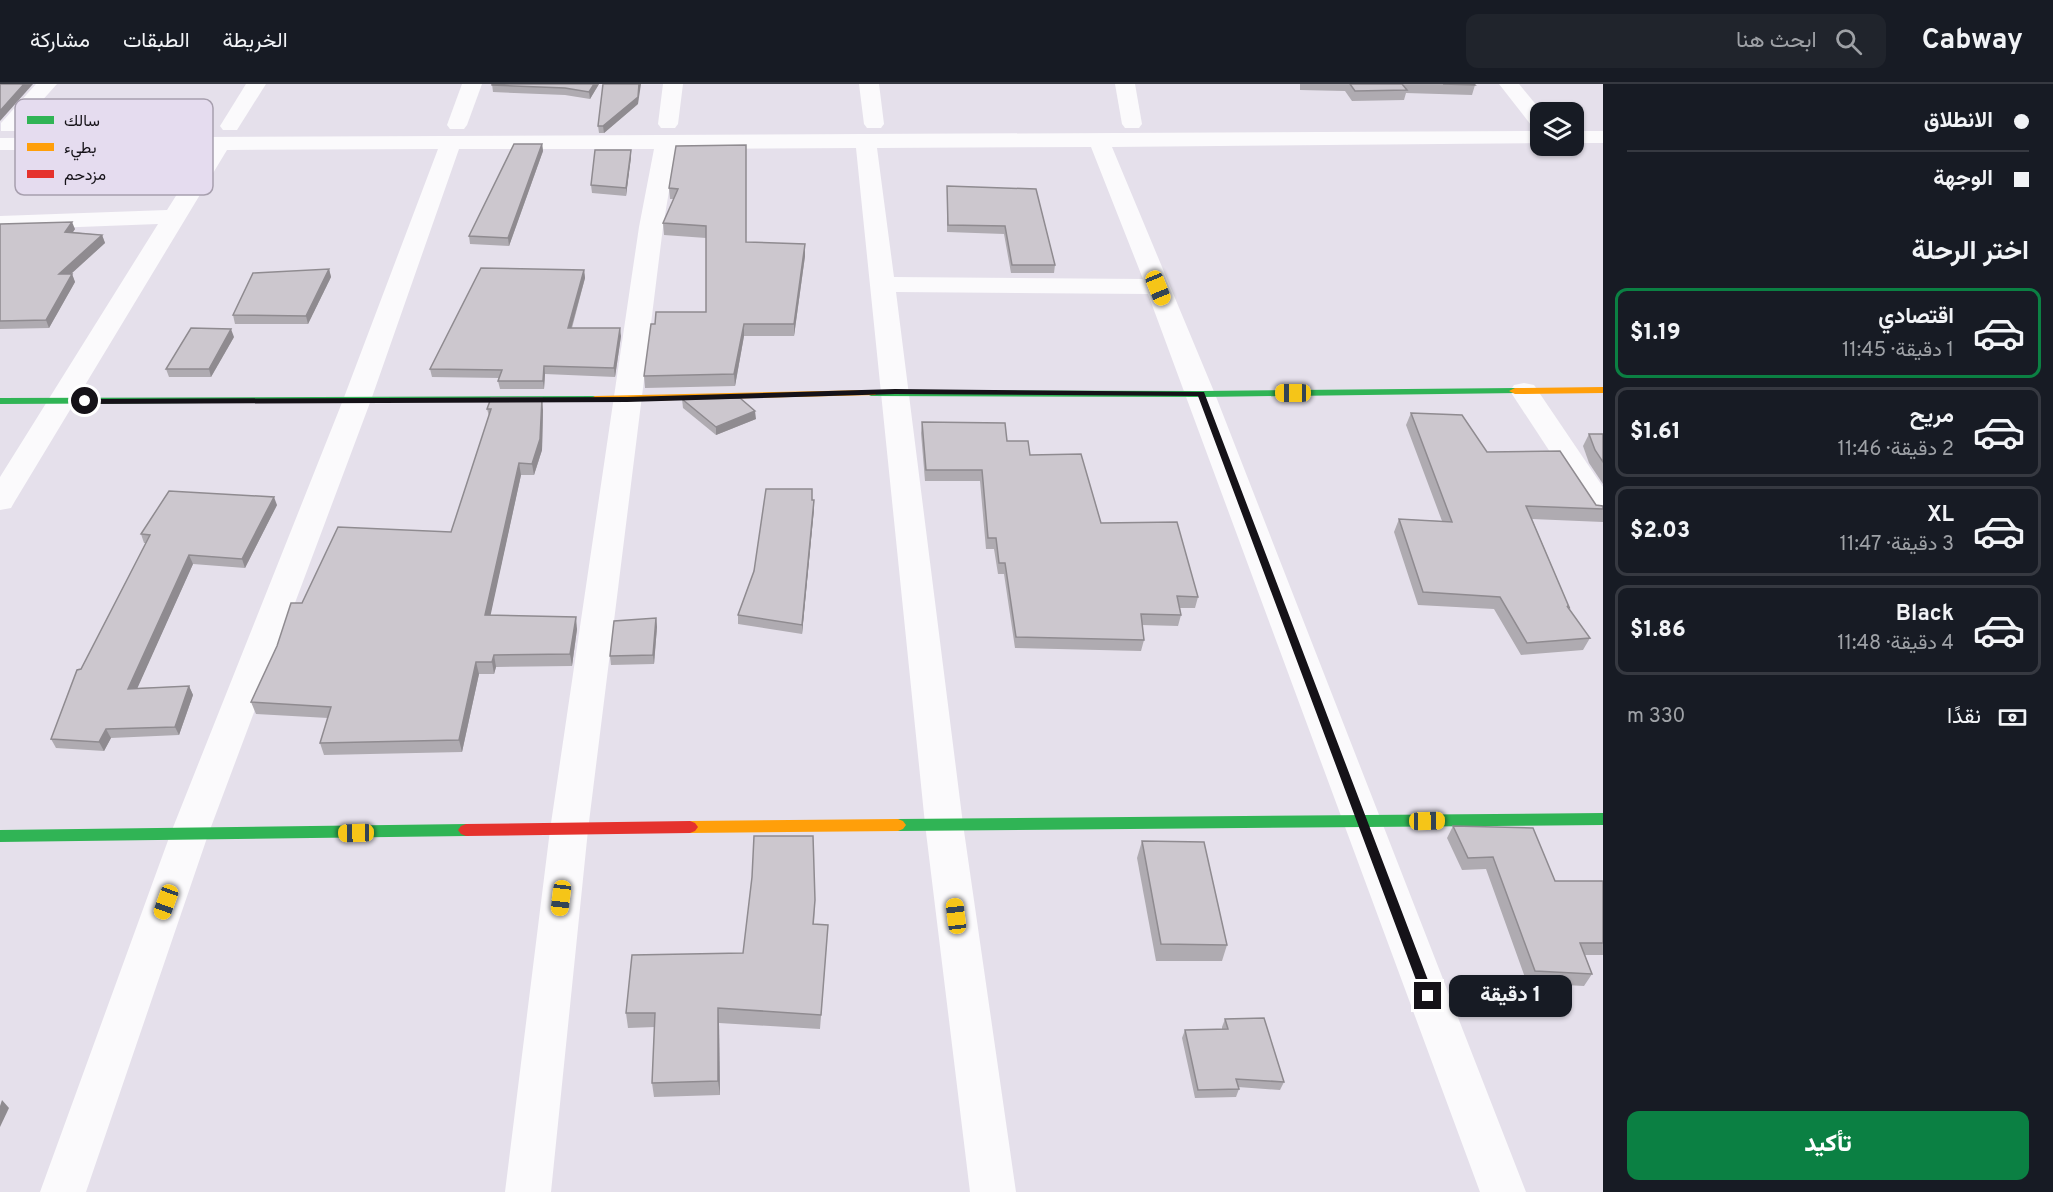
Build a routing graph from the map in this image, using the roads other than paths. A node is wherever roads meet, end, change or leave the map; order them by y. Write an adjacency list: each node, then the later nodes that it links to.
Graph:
1 (47, 84): 8 (street)
2 (256, 84): 21 (street)
3 (472, 84): 17 (street)
4 (673, 84): 18 (street)
5 (869, 84): 19 (street)
6 (1125, 84): 13 (street)
7 (1509, 84): 9 (street)
8 (34, 99)
9 (1530, 112)
10 (15, 120): 16 (street)
11 (1584, 120): 12 (street)
12 (1603, 120)
13 (1132, 124): 14 (street); 19 (street)
14 (1530, 126)
15 (1530, 126): 24 (street)
16 (3, 133)
17 (454, 133): 18 (street); 21 (street); 36 (street)
18 (667, 133): 19 (street); 35 (street)
19 (870, 133): 24 (street); 29 (street)
20 (213, 134): 21 (street)
21 (225, 134): 25 (street)
22 (1584, 137): 23 (street)
23 (1603, 137)
24 (1099, 141): 30 (street)
25 (213, 154)
26 (188, 195): 27 (street)
27 (174, 217): 28 (street); 38 (street)
28 (0, 223)
29 (882, 285): 30 (street); 32 (street)
30 (1158, 288): 34 (street)
31 (1603, 390): 33 (street)
32 (895, 392): 34 (street); 35 (street); 43 (street)
33 (1524, 392): 34 (street); 40 (street)
34 (1201, 394): 42 (street)
35 (627, 399): 36 (street); 44 (street)
36 (357, 400): 38 (street); 46 (street)
37 (0, 401): 38 (street)
38 (62, 401): 39 (street)
39 (0, 501)
40 (1603, 509)
41 (1603, 819): 42 (street)
42 (1361, 822): 43 (street); 50 (street)
43 (944, 824): 44 (street); 49 (street)
44 (569, 830): 46 (street); 48 (street)
45 (0, 836): 46 (street)
46 (189, 836): 47 (street)
47 (63, 1192)
48 (528, 1192)
49 (993, 1192)
50 (1503, 1192)

